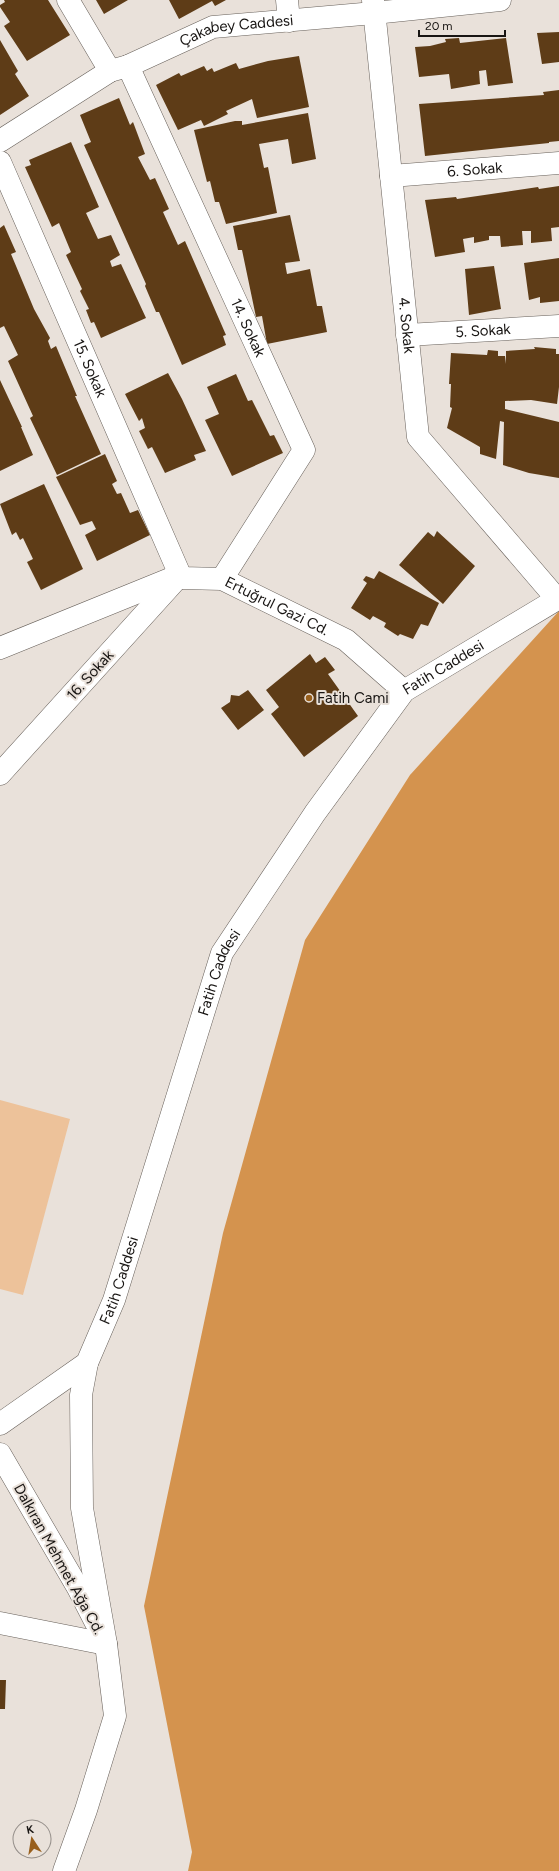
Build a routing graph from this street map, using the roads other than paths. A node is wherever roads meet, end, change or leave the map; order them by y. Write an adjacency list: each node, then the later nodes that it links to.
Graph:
1 (68, 0): 6 (street)
2 (287, 0): 5 (street)
3 (500, 0): 4 (street, Çakabey Caddesi)
4 (374, 7): 5 (street, Çakabey Caddesi); 10 (street, 4. Sokak)
5 (289, 21): 6 (street, Çakabey Caddesi)
6 (119, 69): 7 (street, Çakabey Caddesi); 14 (street, 14. Sokak)
7 (0, 141)
8 (0, 162): 13 (street, 15. Sokak)
9 (559, 163): 10 (street, 6. Sokak)
10 (391, 176): 12 (street, 4. Sokak)
11 (559, 326): 12 (street, 5. Sokak)
12 (407, 336): 15 (street, 4. Sokak)
13 (180, 575): 14 (street, Ertuğrul Gazi Cd.); 16 (street); 18 (street, 16. Sokak)
14 (222, 579): 17 (street, Ertuğrul Gazi Cd.)
15 (558, 599): 17 (street, Fatih Caddesi)
16 (0, 648)
17 (404, 691): 19 (street, Fatih Caddesi)
18 (0, 774)
19 (87, 1363): 20 (street); 23 (street, Dalkıran Mehmet Ağa Cd.)
20 (0, 1424)
21 (0, 1454): 23 (street, Dalkıran Mehmet Ağa Cd.)
22 (0, 1623): 23 (street)
23 (106, 1644): 24 (street, Dalkıran Mehmet Ağa Cd.)
24 (64, 1871)

